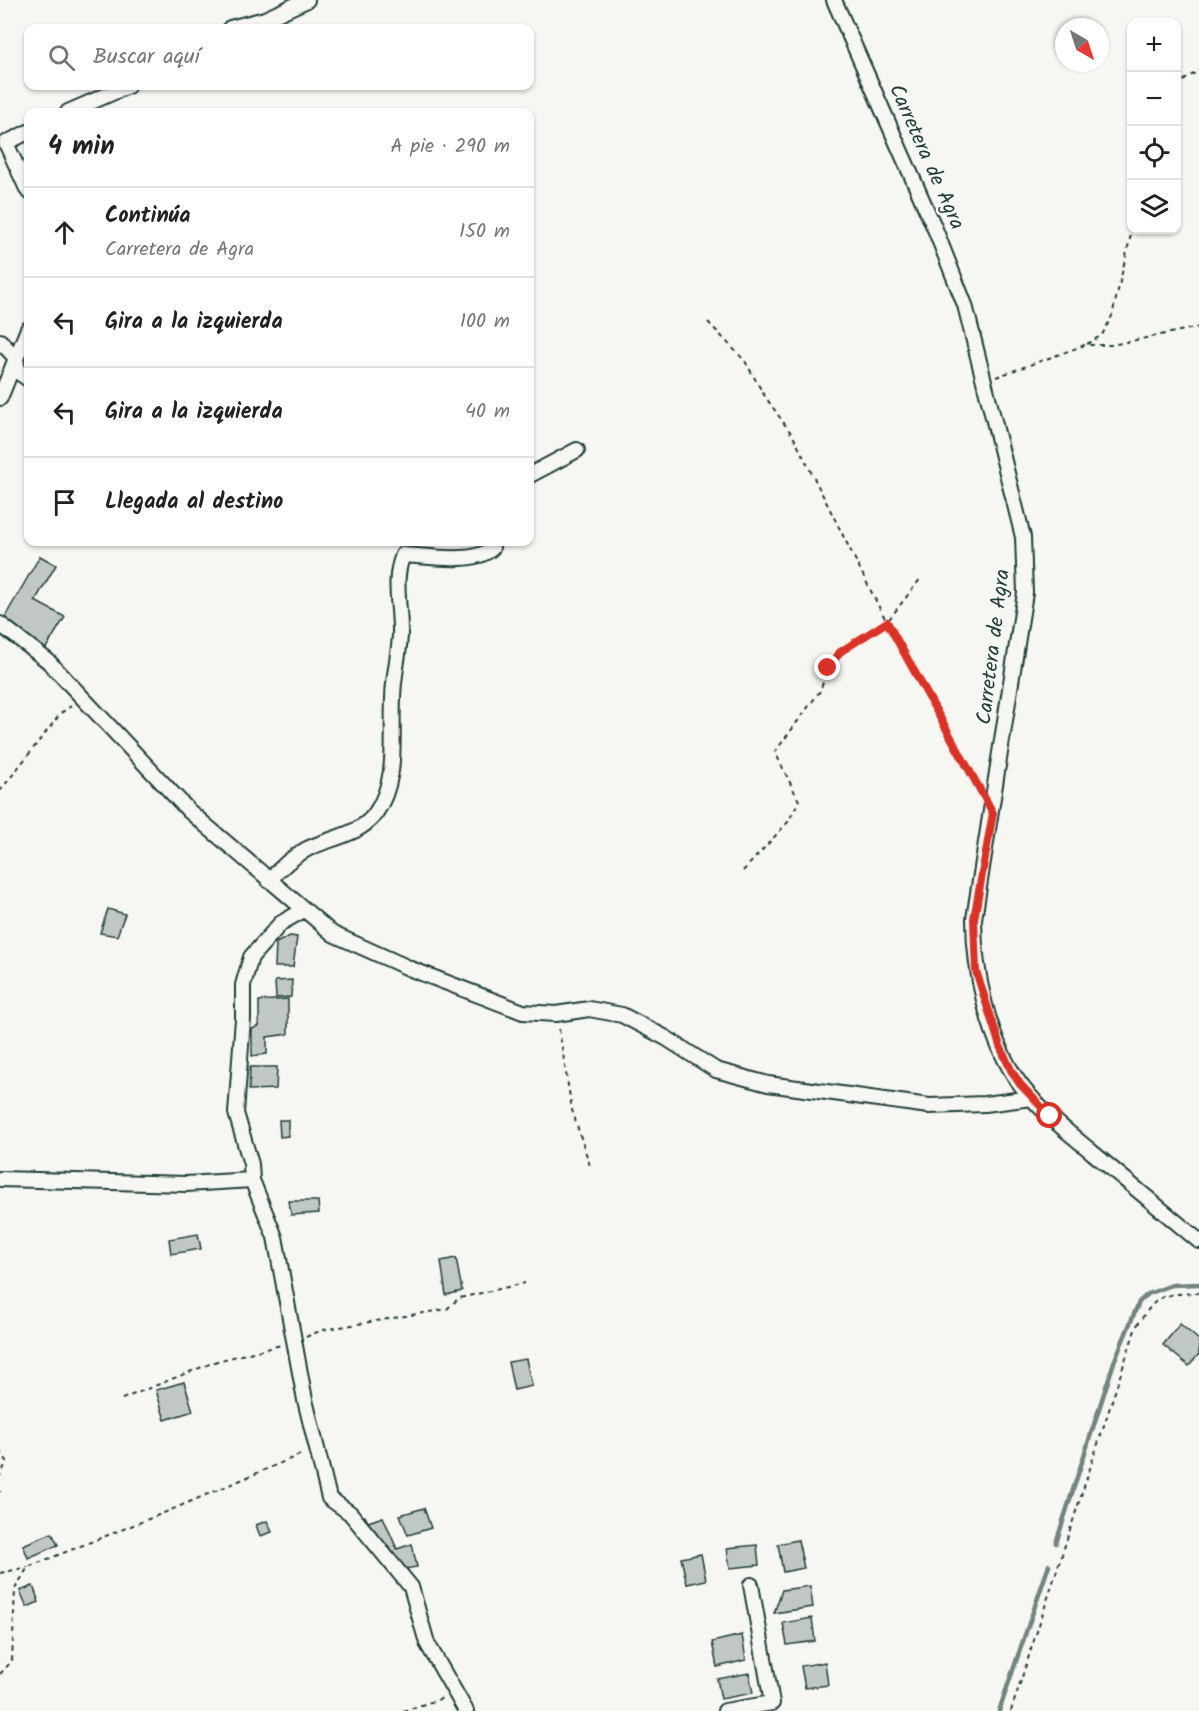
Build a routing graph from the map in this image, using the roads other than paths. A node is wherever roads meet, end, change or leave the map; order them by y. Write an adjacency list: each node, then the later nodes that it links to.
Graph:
1 (307, 0): 3 (street)
2 (834, 0): 20 (street, Carretera de Agra)
3 (246, 24)
4 (119, 90): 5 (street)
5 (77, 108)
6 (24, 133): 7 (street)
7 (3, 137): 8 (street)
8 (24, 182)
9 (24, 339): 11 (street)
10 (0, 341): 11 (street)
11 (16, 358): 12 (street); 13 (street)
12 (24, 377)
13 (0, 398)
14 (577, 450): 15 (street)
15 (534, 473)
16 (492, 546): 18 (street)
17 (0, 624): 18 (street)
18 (269, 881): 19 (street)
19 (303, 910): 20 (street); 22 (street)
20 (1032, 1098): 23 (street, Carretera de Agra)
21 (0, 1179): 22 (street)
22 (252, 1180): 25 (street)
23 (1199, 1241)
24 (751, 1585): 26 (street)
25 (466, 1711)
26 (725, 1711)

